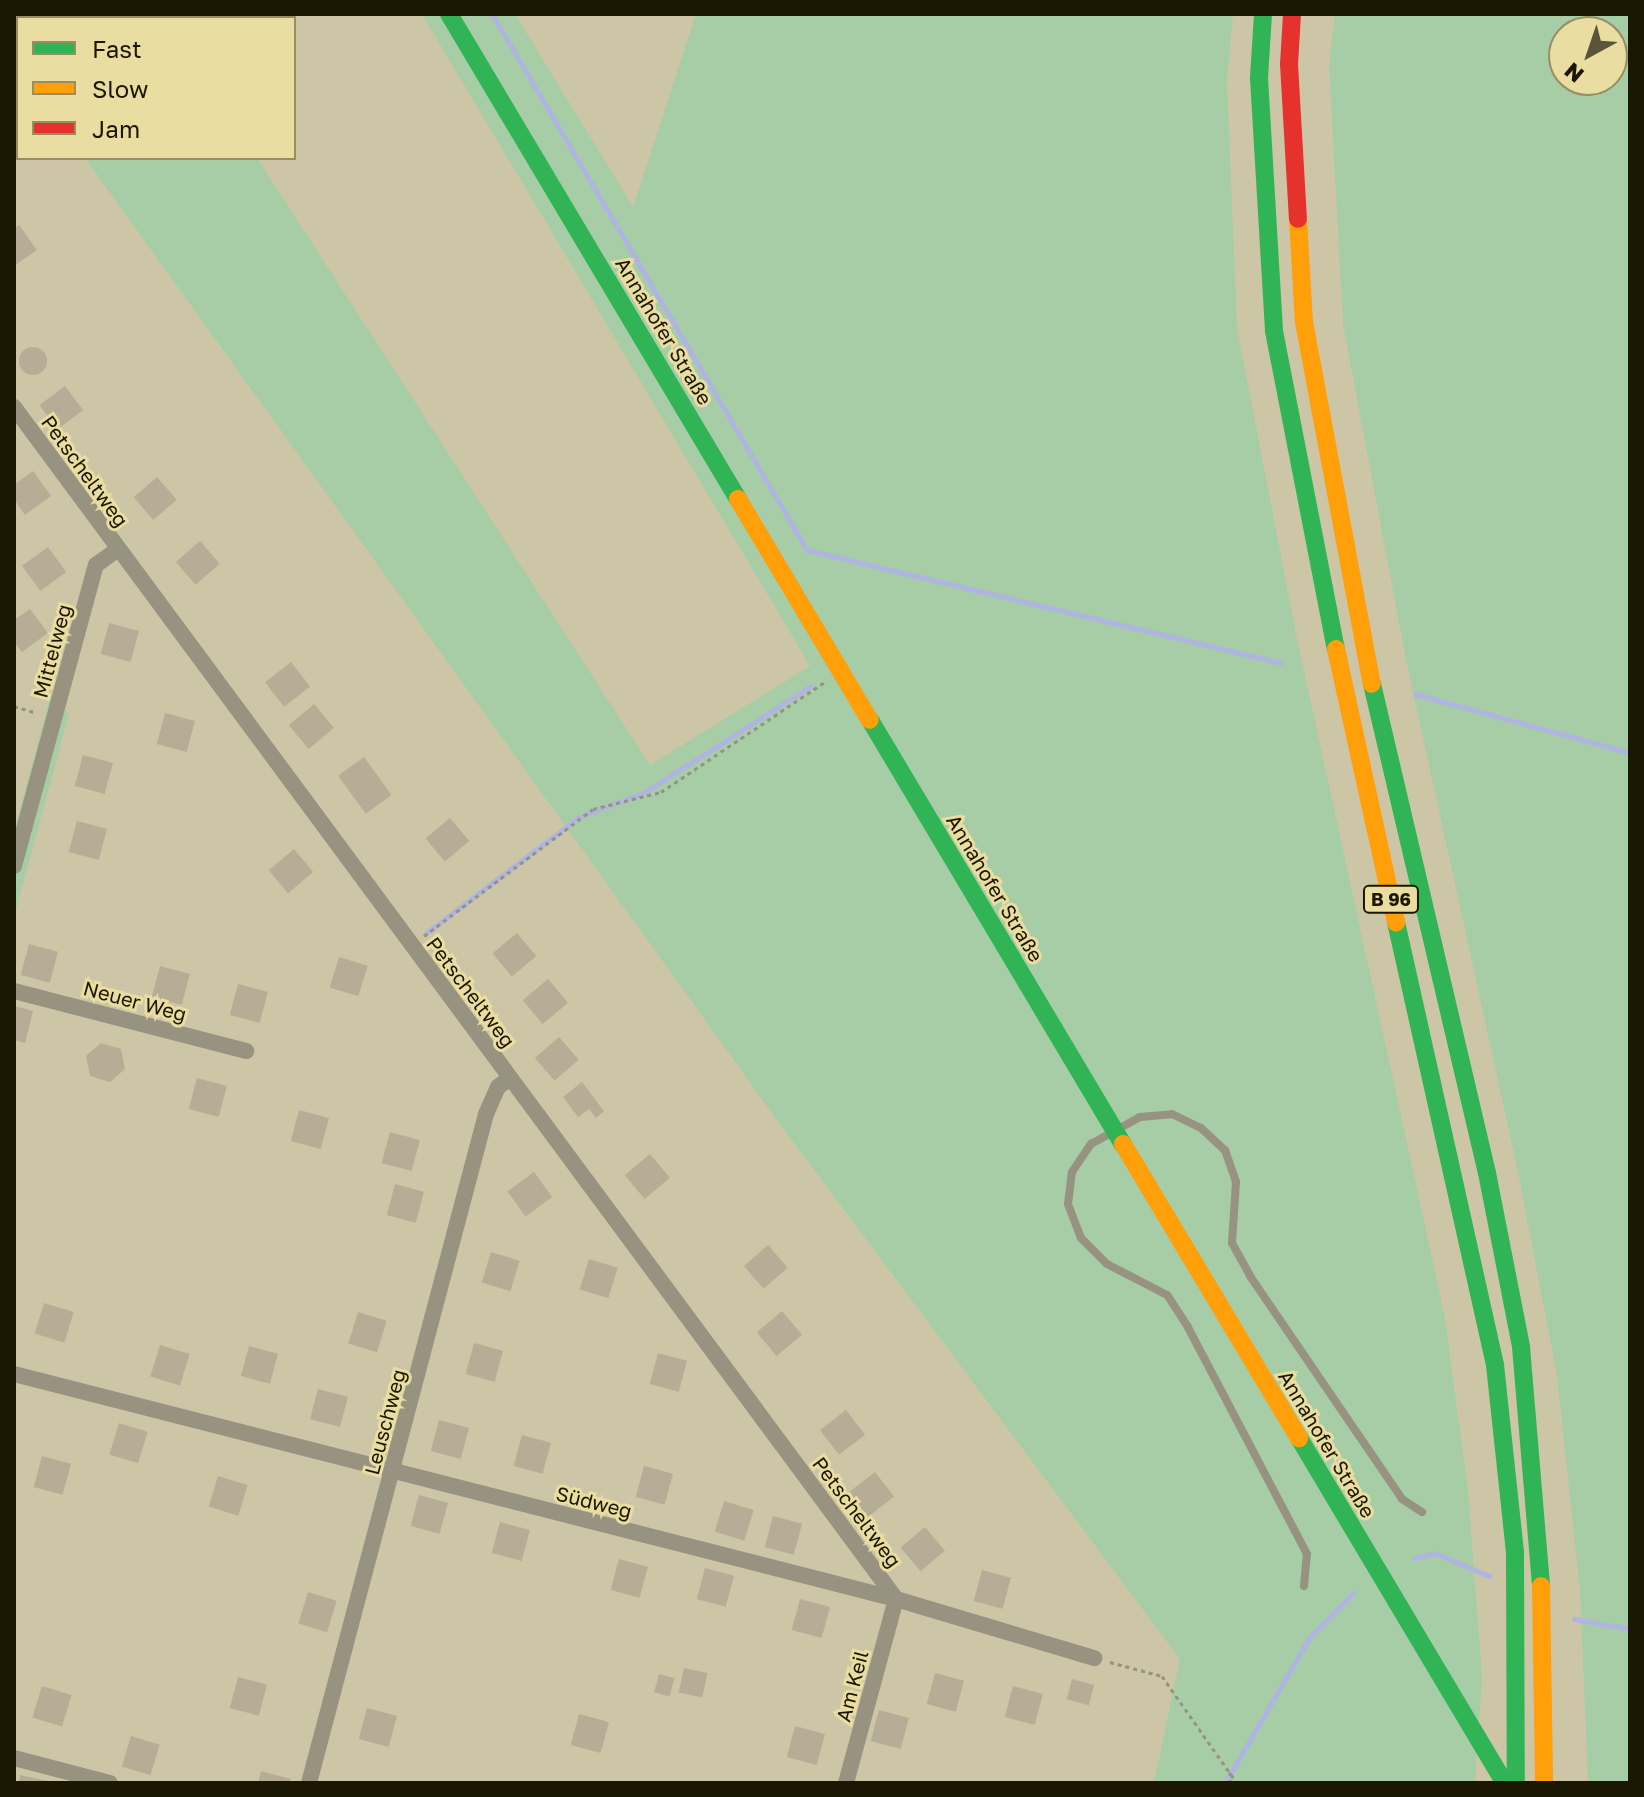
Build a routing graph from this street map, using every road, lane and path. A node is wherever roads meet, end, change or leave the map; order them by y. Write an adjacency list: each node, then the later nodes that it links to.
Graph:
1 (449, 14): 6 (main road, Annahofer Straße)
2 (1263, 14): 29 (main road, B 96)
3 (1292, 14): 30 (main road, B 96)
4 (14, 407): 5 (street, Petscheltweg)
5 (118, 549): 8 (street, Mittelweg); 10 (street, Petscheltweg)
6 (841, 671): 10 (path); 14 (main road, Annahofer Straße)
7 (14, 706): 8 (path)
8 (54, 719): 9 (street, Mittelweg)
9 (14, 866)
10 (411, 945): 13 (street, Petscheltweg)
11 (14, 991): 12 (street, Neuer Weg)
12 (246, 1051)
13 (510, 1078): 16 (street, Leuschweg); 19 (street, Petscheltweg)
14 (1113, 1130): 17 (lane); 18 (lane); 28 (main road, Annahofer Straße)
15 (14, 1374): 16 (street, Südweg)
16 (393, 1471): 19 (street, Südweg); 24 (street, Leuschweg)
17 (1422, 1512)
18 (1304, 1586)
19 (896, 1599): 20 (street, Südweg); 25 (street, Am Keil)
20 (1094, 1658): 22 (path)
21 (14, 1758): 23 (street)
22 (1230, 1772): 26 (path); 27 (path)
23 (110, 1783)
24 (309, 1783)
25 (846, 1783)
26 (1230, 1783)
27 (1237, 1783)
28 (1505, 1783)
29 (1516, 1783)
30 (1544, 1783)

